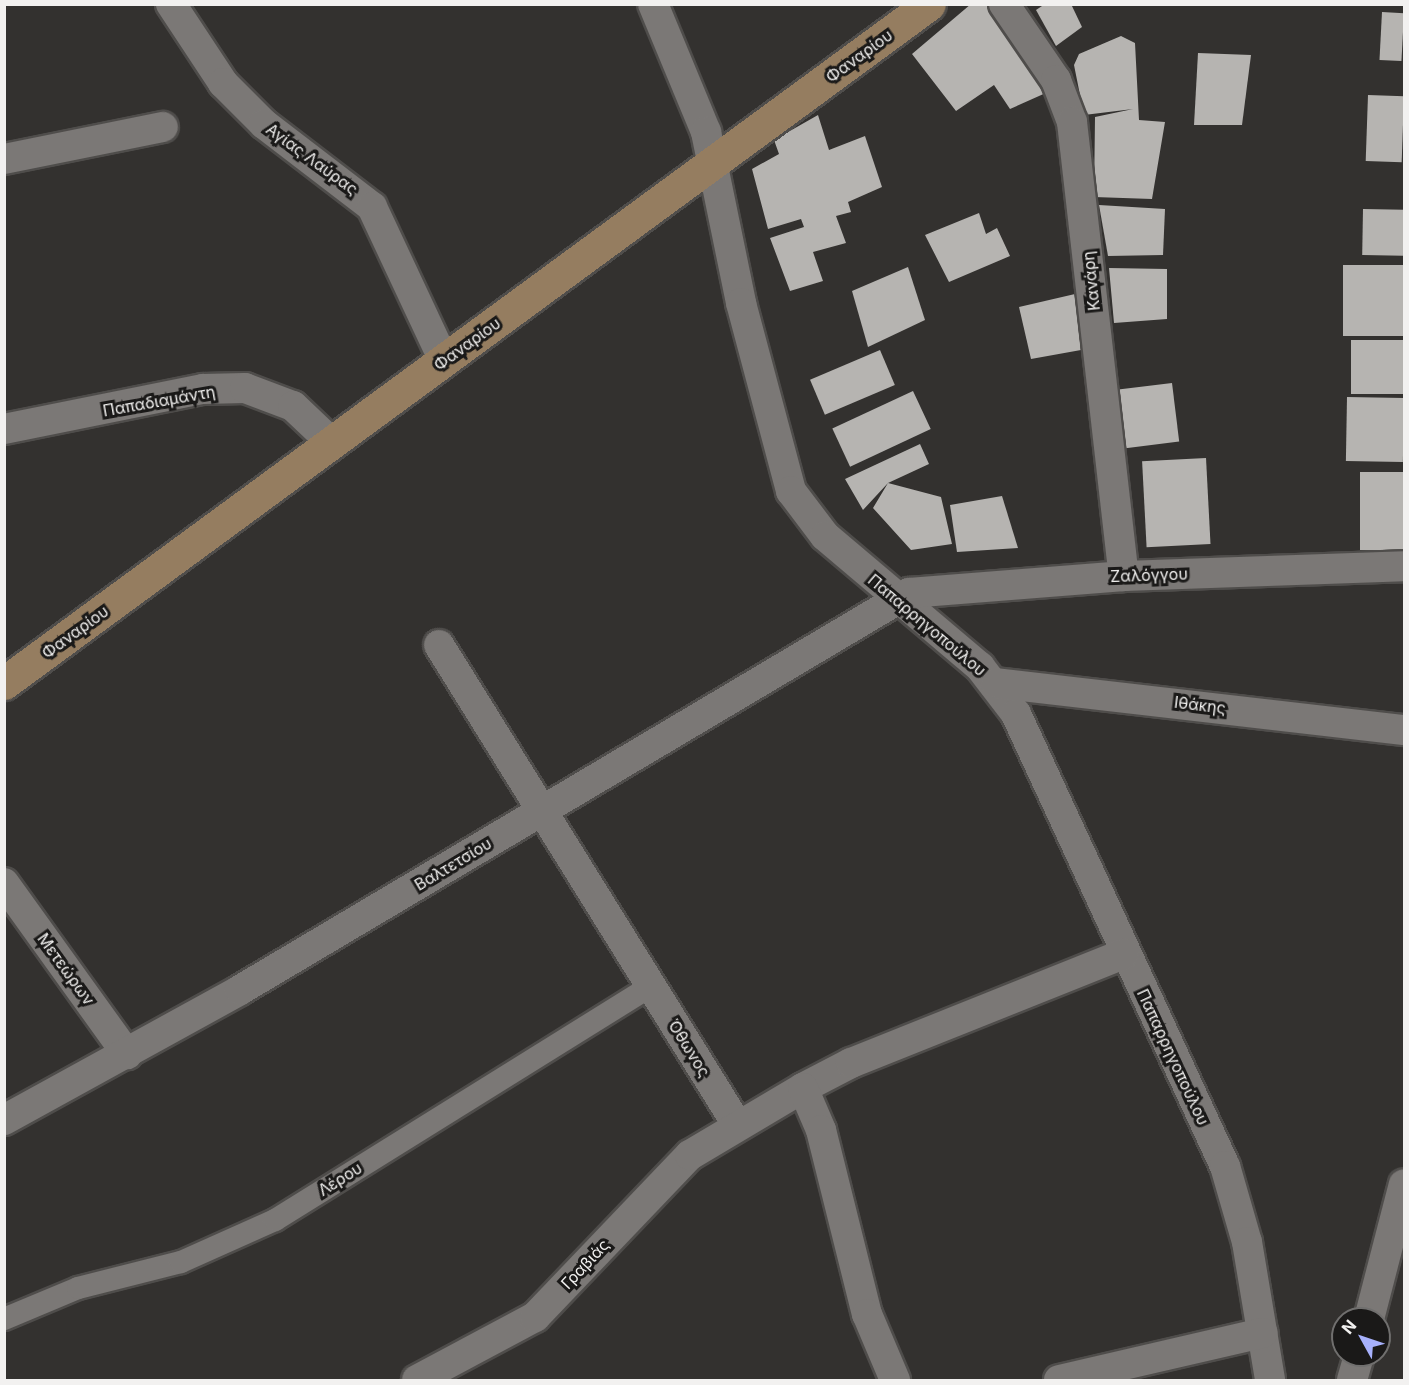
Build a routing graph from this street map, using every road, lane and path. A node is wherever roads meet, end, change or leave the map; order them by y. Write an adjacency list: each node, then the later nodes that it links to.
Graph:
1 (171, 4): 8 (street, Αγίας Λαύρας)
2 (653, 4): 7 (street, Παπαρρηγοπούλου)
3 (929, 4): 7 (main road, Φαναρίου)
4 (1004, 4): 12 (street, Κανάρη)
5 (163, 127): 6 (street)
6 (4, 159)
7 (715, 162): 8 (main road, Φαναρίου); 13 (street, Παπαρρηγοπούλου)
8 (444, 361): 10 (main road, Φαναρίου)
9 (4, 429): 10 (street, Παπαδιαμάντη)
10 (332, 443): 15 (main road, Φαναρίου)
11 (1404, 566): 12 (street, Ζαλόγγου)
12 (1124, 576): 13 (street, Ζαλόγγου)
13 (896, 599): 16 (street, Παπαρρηγοπούλου); 18 (street, Βαλτετσίου)
14 (439, 645): 18 (street, Όθωνος)
15 (4, 683)
16 (996, 683): 17 (street, Ιθάκης); 20 (street, Παπαρρηγοπούλου)
17 (1404, 730)
18 (543, 811): 21 (street, Όθωνος); 22 (street, Βαλτετσίου)
19 (4, 883): 22 (street, Μετεώρων)
20 (1124, 954): 23 (street); 30 (street, Παπαρρηγοπούλου)
21 (651, 986): 25 (street, Όθωνος); 29 (street, Λέρου)
22 (127, 1054): 24 (street, Βαλτετσίου)
23 (803, 1088): 25 (street); 32 (street)
24 (4, 1120)
25 (738, 1126): 31 (street, Γραβιάς)
26 (1404, 1184): 27 (street)
27 (1400, 1227): 28 (street)
28 (1373, 1307)
29 (4, 1319)
30 (1263, 1333): 33 (street); 34 (street, Παπαρρηγοπούλου)
31 (417, 1380)
32 (895, 1380)
33 (1059, 1380)
34 (1270, 1380)

